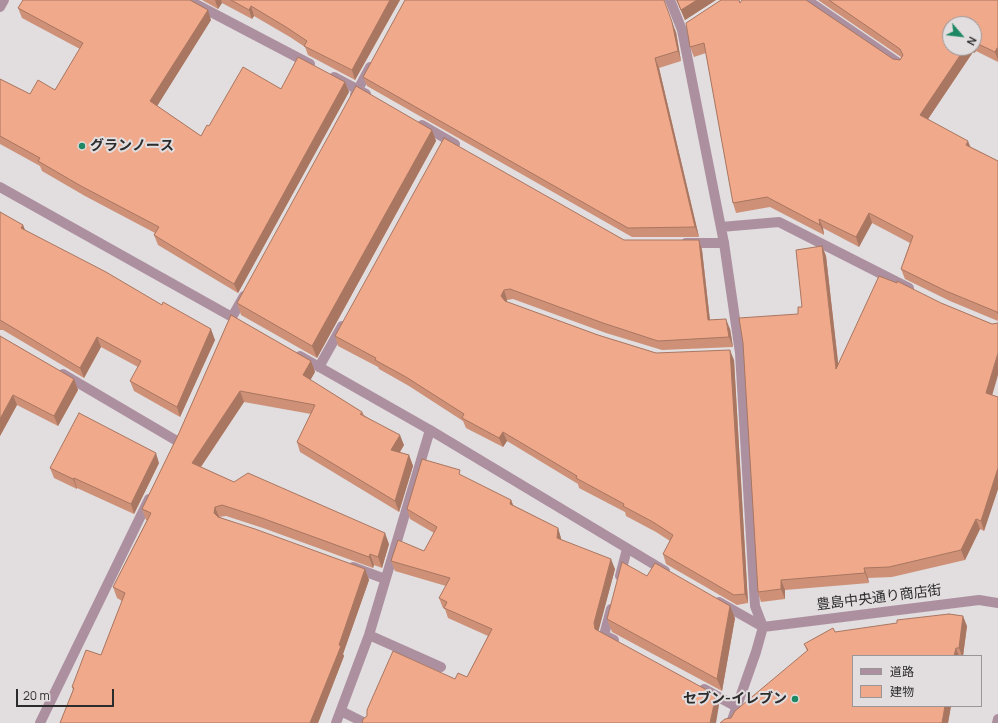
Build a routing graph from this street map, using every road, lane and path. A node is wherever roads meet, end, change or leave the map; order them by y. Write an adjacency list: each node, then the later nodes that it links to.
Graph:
1 (4, 0): 5 (street)
2 (188, 0): 8 (street)
3 (670, 0): 14 (street)
4 (807, 0): 7 (street)
5 (0, 7)
6 (376, 56): 8 (street)
7 (900, 64)
8 (358, 89): 9 (street); 10 (street)
9 (378, 100)
10 (350, 103)
11 (411, 119): 12 (street)
12 (465, 150)
13 (0, 187): 17 (street)
14 (721, 227): 16 (street); 18 (street)
15 (677, 243): 16 (street)
16 (724, 243): 34 (street)
17 (249, 288)
18 (919, 293)
19 (346, 319): 21 (street)
20 (292, 352): 21 (street)
21 (319, 367): 23 (street)
22 (55, 369): 24 (street)
23 (430, 430): 26 (street); 29 (street)
24 (177, 442)
25 (153, 491): 42 (street)
26 (627, 549): 28 (street); 30 (street)
27 (341, 563): 29 (street)
28 (675, 576)
29 (385, 579): 35 (street)
30 (618, 586)
31 (708, 596): 34 (street)
32 (614, 600): 36 (street)
33 (998, 603): 34 (street, 豊島中央通り商店街)
34 (763, 627): 39 (street)
35 (369, 635): 37 (street); 40 (street)
36 (625, 646)
37 (441, 668)
38 (695, 684): 39 (street)
39 (737, 707): 45 (street)
40 (341, 711): 43 (street); 44 (street)
41 (998, 719): 46 (street)
42 (40, 723)
43 (336, 723)
44 (366, 723)
45 (731, 723)
46 (997, 723)

